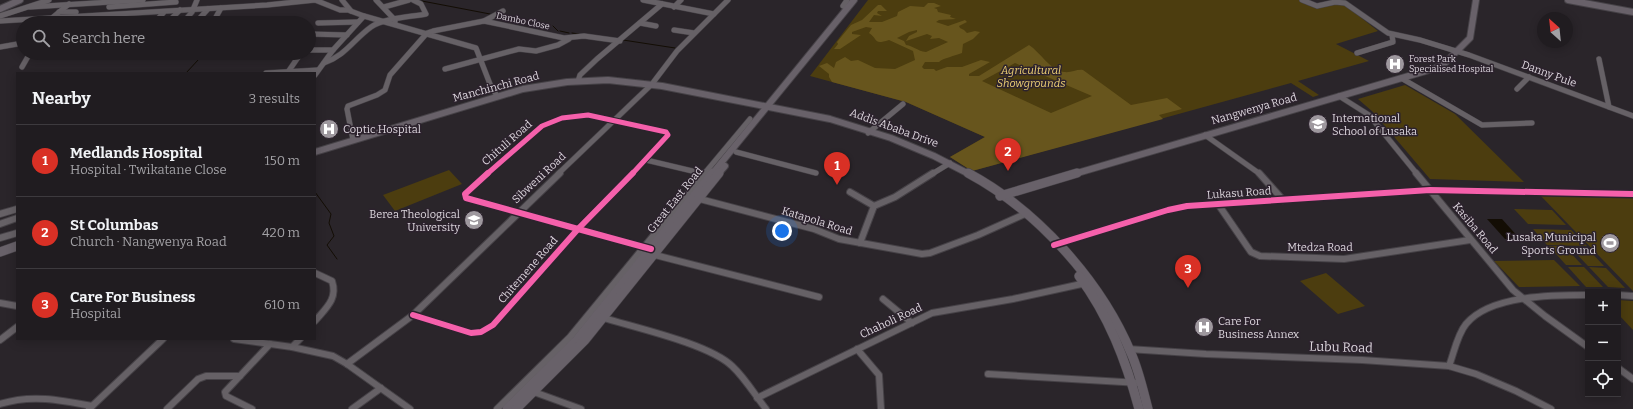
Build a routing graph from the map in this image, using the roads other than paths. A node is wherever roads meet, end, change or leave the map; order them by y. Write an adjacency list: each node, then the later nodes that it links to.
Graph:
1 (7, 0): 32 (street)
2 (20, 0): 32 (main road)
3 (48, 0): 4 (street); 33 (street)
4 (55, 0)
5 (143, 0): 24 (street)
6 (197, 0): 42 (street)
7 (232, 0): 35 (street)
8 (265, 0): 30 (street)
9 (342, 0): 44 (street)
10 (376, 0): 36 (street)
11 (409, 0): 36 (street)
12 (414, 0): 65 (street)
13 (643, 0): 29 (street)
14 (681, 0): 37 (street)
15 (728, 0): 49 (street, Sibweni Road)
16 (847, 0): 31 (street)
17 (854, 0): 101 (main road, Great East Road)
18 (860, 0): 101 (main road, Great East Road)
19 (1302, 0): 74 (street)
20 (1476, 0): 81 (main road, Nangwenya Road)
21 (1568, 0): 27 (main road)
22 (177, 1): 25 (street); 43 (street)
23 (303, 1): 30 (street); 44 (street)
24 (114, 2): 26 (street); 34 (street)
25 (155, 2): 34 (street)
26 (98, 3): 28 (street); 40 (street)
27 (1595, 3): 48 (main road)
28 (69, 4): 33 (street); 46 (street)
29 (662, 4): 37 (street); 67 (street)
30 (267, 5): 35 (street)
31 (843, 6)
32 (2, 7): 51 (street)
33 (30, 7): 51 (street)
34 (109, 7): 50 (street)
35 (230, 7): 38 (street)
36 (384, 7): 65 (street)
37 (674, 7): 49 (street)
38 (220, 8): 39 (street); 58 (street)
39 (208, 9): 42 (street); 57 (street)
40 (91, 10)
41 (180, 10): 42 (street); 43 (street); 55 (street)
42 (192, 10): 56 (street)
43 (166, 11): 50 (street); 54 (street)
44 (351, 11): 59 (street)
45 (503, 11): 62 (street)
46 (59, 12): 47 (street); 52 (street)
47 (76, 12)
48 (1633, 12)
49 (714, 14): 70 (street, Sibweni Road)
50 (100, 15): 53 (street)
51 (0, 16)
52 (54, 16)
53 (84, 16)
54 (161, 16)
55 (174, 16)
56 (188, 16)
57 (201, 16)
58 (216, 16)
59 (364, 16): 63 (street); 64 (street)
60 (16, 20): 61 (street)
61 (0, 21)
62 (484, 21): 72 (street, Dambo Close); 75 (street, Dambo Close)
63 (358, 22): 66 (street); 73 (street)
64 (380, 22): 65 (street); 87 (street)
65 (395, 22): 72 (street)
66 (318, 23)
67 (640, 23): 68 (street); 76 (street)
68 (656, 26)
69 (674, 30): 70 (street)
70 (694, 33): 95 (street, Sibweni Road)
71 (316, 34): 73 (street)
72 (427, 34): 86 (street); 110 (street)
73 (347, 35): 80 (street)
74 (1392, 35): 81 (street, Danny Pule); 82 (street)
75 (570, 38): 76 (street, Dambo Close); 86 (street)
76 (620, 41): 94 (street)
77 (16, 44): 78 (street)
78 (0, 47)
79 (316, 50): 80 (street)
80 (333, 50): 87 (street)
81 (1457, 52): 92 (street, Danny Pule); 93 (main road, Nangwenya Road)
82 (1356, 53)
83 (1599, 59): 102 (street)
84 (26, 60): 88 (street)
85 (296, 60): 90 (street)
86 (482, 60): 89 (street); 97 (street)
87 (324, 63): 91 (street)
88 (22, 67)
89 (444, 69)
90 (288, 72): 91 (street)
91 (317, 72)
92 (1529, 77): 96 (street); 102 (street, Danny Pule)
93 (1401, 78): 98 (main road, Nangwenya Road); 106 (street)
94 (578, 81): 95 (main road, Manchinchi Road); 97 (main road, Manchinchi Road)
95 (652, 84): 99 (main road, Manchinchi Road); 105 (street, Sibweni Road)
96 (1517, 89)
97 (497, 96): 110 (main road, Manchinchi Road)
98 (1339, 96): 109 (main road, Nangwenya Road); 117 (street, Kasiba Road)
99 (734, 101): 101 (main road, Manchinchi Road); 101 (main road, Manchinchi Road)
100 (903, 104): 108 (street)
101 (771, 107): 108 (main road, Addis Ababa Drive); 108 (main road, Addis Ababa Drive); 112 (main road, Great East Road); 116 (main road, Great East Road)
102 (1609, 107): 103 (street, Danny Pule)
103 (1633, 116)
104 (750, 119): 116 (street)
105 (615, 121): 107 (street, Chituli Road); 126 (street, Sibweni Road); 126 (street, Chituli Road)
106 (1532, 123)
107 (666, 132): 113 (street, Chitemene Road)
108 (869, 132): 114 (main road, Addis Ababa Drive)
109 (1205, 135): 120 (main road, Nangwenya Road); 122 (street)
110 (353, 140): 111 (main road, Manchinchi Road)
111 (316, 152)
112 (736, 152): 115 (street); 121 (main road, Great East Road)
113 (646, 160): 116 (street); 131 (street, Chitemene Road)
114 (948, 164): 120 (main road, Addis Ababa Drive); 124 (street)
115 (816, 173)
116 (707, 175): 121 (main road, Great East Road); 138 (street)
117 (1430, 190): 119 (street, Lukasu Road); 122 (street, Lukasu Road); 134 (street, Kasiba Road)
118 (850, 192): 124 (street)
119 (1633, 194)
120 (1005, 196): 128 (main road, Addis Ababa Drive); 128 (main road, Addis Ababa Drive)
121 (695, 198): 135 (street, Katapola Road); 138 (main road, Great East Road)
122 (1283, 200): 123 (street, Lukasu Road)
123 (1218, 204): 134 (street, Mtedza Road); 136 (street, Lukasu Road)
124 (874, 206): 135 (street)
125 (16, 209): 127 (street)
126 (517, 213): 131 (street); 150 (street, Sibweni Road)
127 (0, 214)
128 (1025, 214): 135 (street, Katapola Road); 136 (main road, Addis Ababa Drive)
129 (16, 218): 130 (street)
130 (0, 224)
131 (578, 229): 138 (street); 150 (street, Chitemene Road)
132 (16, 233): 133 (street)
133 (0, 238)
134 (1470, 240): 147 (street, Kasiba Road)
135 (860, 243)
136 (1056, 244): 141 (main road, Addis Ababa Drive)
137 (16, 246): 139 (main road)
138 (650, 250): 145 (street); 151 (main road, Great East Road); 180 (street); 181 (main road, Great East Road)
139 (0, 252)
140 (316, 273): 152 (street)
141 (1088, 282): 153 (street, Chaholi Road); 163 (main road, Addis Ababa Drive)
142 (1585, 295): 147 (street)
143 (1621, 296): 144 (street)
144 (1633, 296)
145 (819, 297)
146 (883, 299): 153 (street)
147 (1524, 300): 160 (street, Kasiba Road); 165 (street)
148 (0, 303): 149 (street)
149 (16, 306)
150 (413, 315): 164 (street, Sibweni Road)
151 (604, 318): 172 (main road, Great East Road); 173 (street)
152 (316, 320)
153 (912, 323): 162 (street, Chaholi Road)
154 (16, 328): 155 (street)
155 (0, 340)
156 (162, 340): 175 (street)
157 (241, 340): 159 (street)
158 (299, 340): 161 (street)
159 (270, 344): 161 (street); 168 (street)
160 (1585, 345)
161 (292, 347): 164 (street)
162 (857, 349): 173 (street, Chaholi Road); 185 (street)
163 (1125, 349): 165 (street, Lubu Road); 170 (main road, Addis Ababa Drive)
164 (347, 364): 171 (street)
165 (1449, 366): 188 (street, Lubu Road)
166 (1621, 370): 169 (street)
167 (988, 374): 170 (street)
168 (240, 376): 176 (street); 177 (street)
169 (1633, 379)
170 (1136, 383): 186 (main road, Addis Ababa Drive); 187 (main road, Addis Ababa Drive)
171 (382, 388): 178 (street); 179 (street)
172 (534, 392): 182 (main road, Great East Road); 183 (street)
173 (757, 398): 184 (street)
174 (0, 404): 175 (street)
175 (91, 407)
176 (167, 409)
177 (252, 409)
178 (352, 409)
179 (410, 409)
180 (497, 409)
181 (507, 409)
182 (516, 409)
183 (581, 409)
184 (766, 409)
185 (881, 409)
186 (1139, 409)
187 (1148, 409)
188 (1551, 409)

